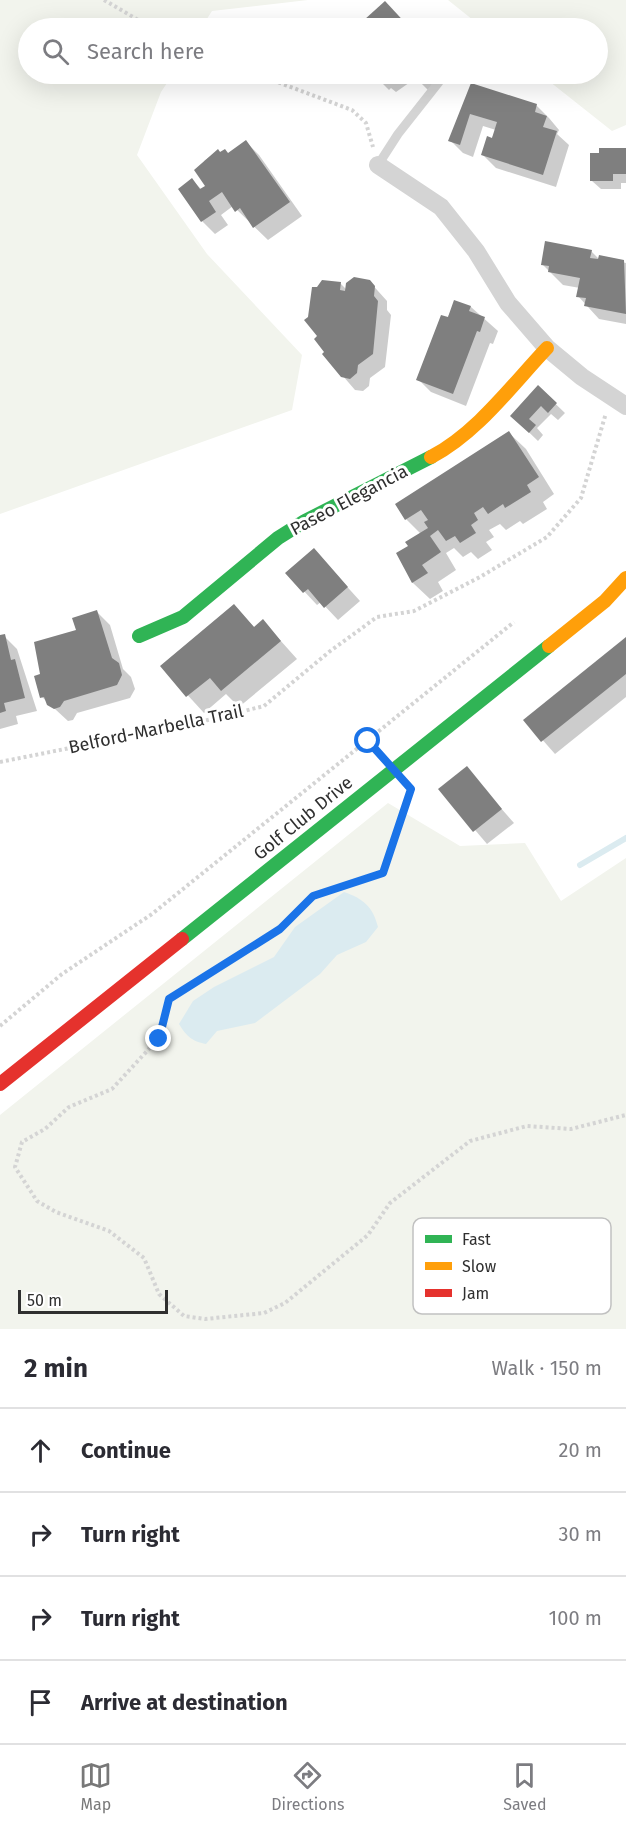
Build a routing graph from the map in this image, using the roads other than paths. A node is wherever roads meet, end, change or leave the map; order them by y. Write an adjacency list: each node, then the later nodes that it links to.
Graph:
1 (438, 84): 2 (lane)
2 (378, 165): 3 (street)
3 (547, 348): 4 (street); 6 (street, Paseo Elegancia)
4 (619, 401)
5 (626, 578): 7 (street, Golf Club Drive)
6 (139, 636)
7 (0, 1084)

